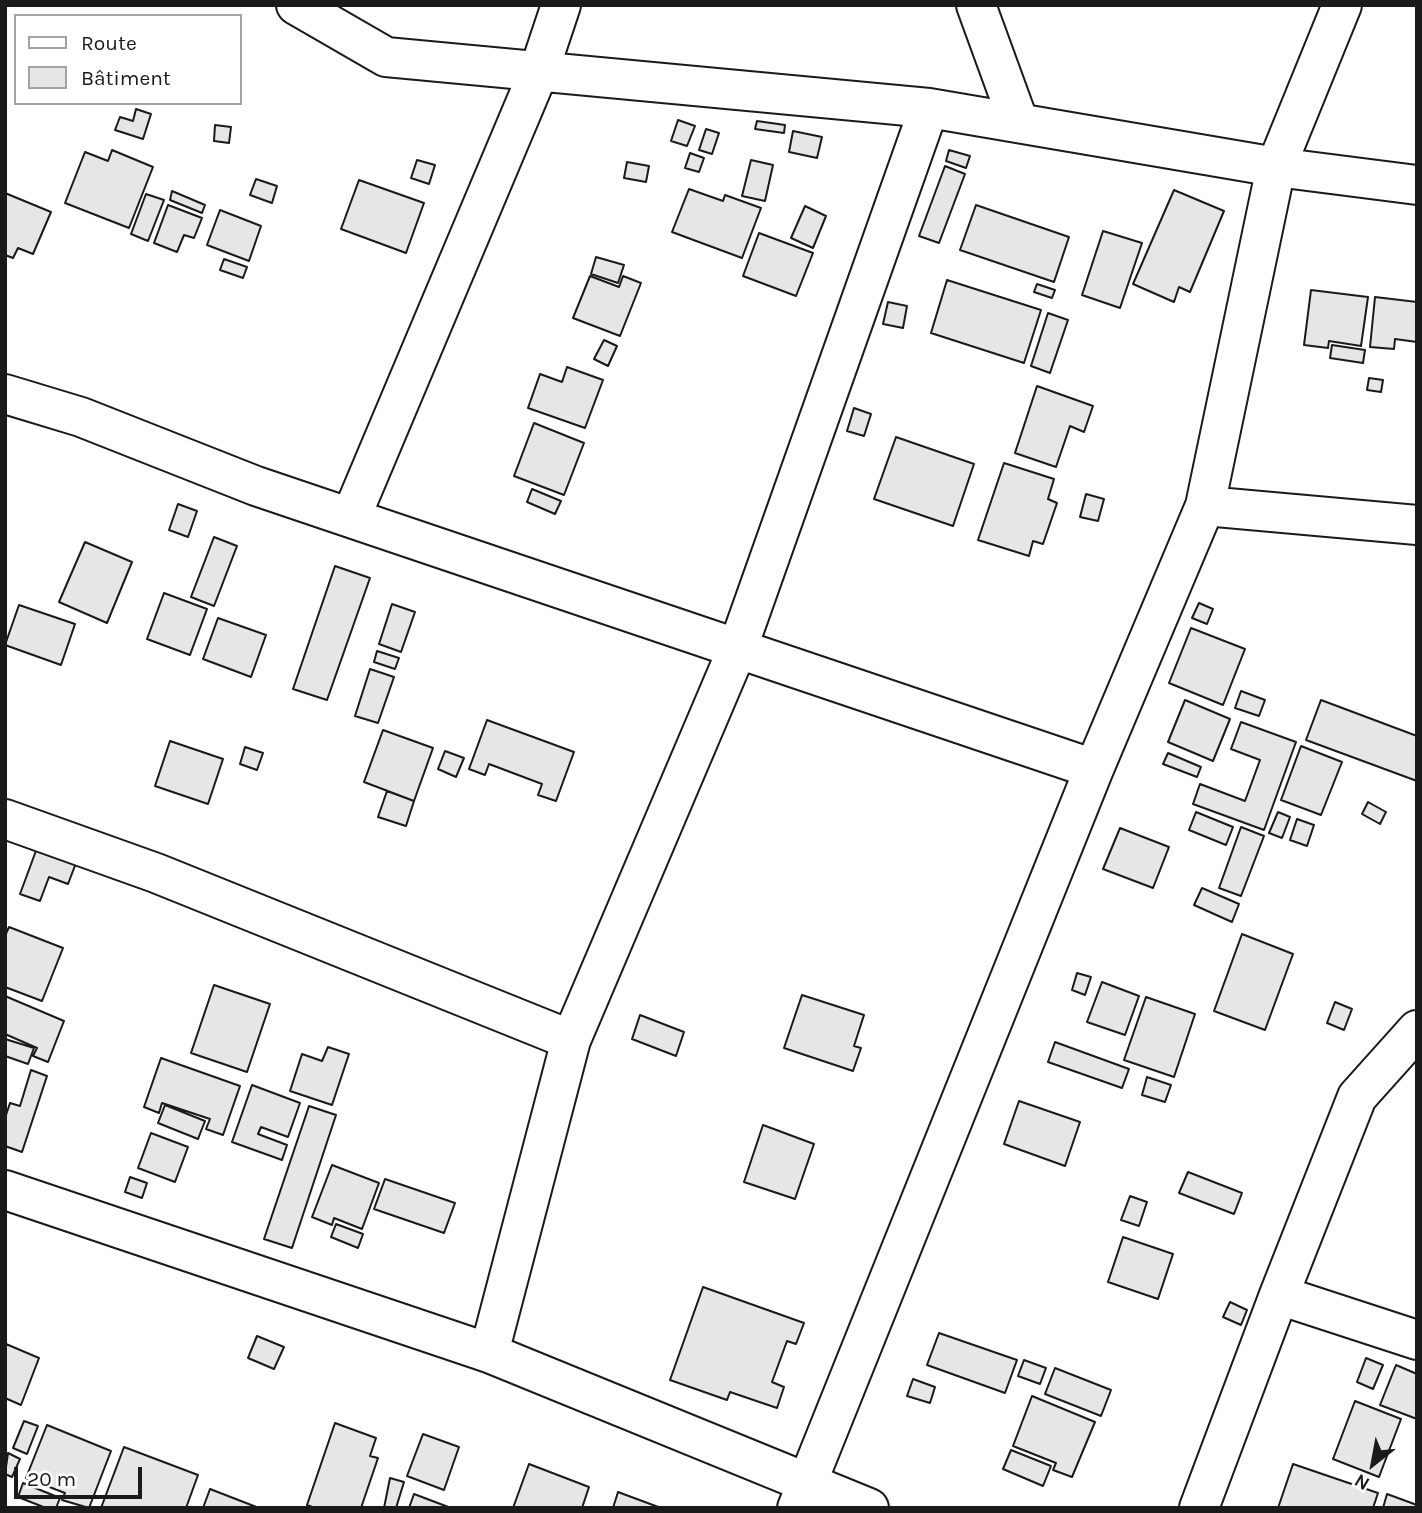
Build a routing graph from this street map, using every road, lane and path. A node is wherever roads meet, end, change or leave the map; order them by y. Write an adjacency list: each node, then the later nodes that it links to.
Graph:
1 (296, 5): 5 (street)
2 (561, 5): 5 (street)
3 (976, 5): 7 (street)
4 (1342, 5): 8 (street)
5 (539, 71): 6 (street); 12 (street)
6 (929, 108): 7 (street); 14 (street)
7 (1020, 123): 8 (street)
8 (1276, 167): 9 (street); 11 (street)
9 (1417, 185)
10 (5, 394): 12 (street)
11 (1205, 506): 13 (street); 15 (street)
12 (351, 517): 14 (street)
13 (1417, 524)
14 (737, 650): 15 (street); 18 (street)
15 (1094, 769): 23 (street)
16 (5, 819): 18 (street)
17 (1417, 1030): 20 (street)
18 (571, 1040): 22 (street)
19 (5, 1190): 22 (street)
20 (1279, 1295): 21 (street); 25 (street)
21 (1417, 1340)
22 (489, 1353): 23 (street)
23 (802, 1495): 24 (street)
24 (869, 1508)
25 (1199, 1508)

